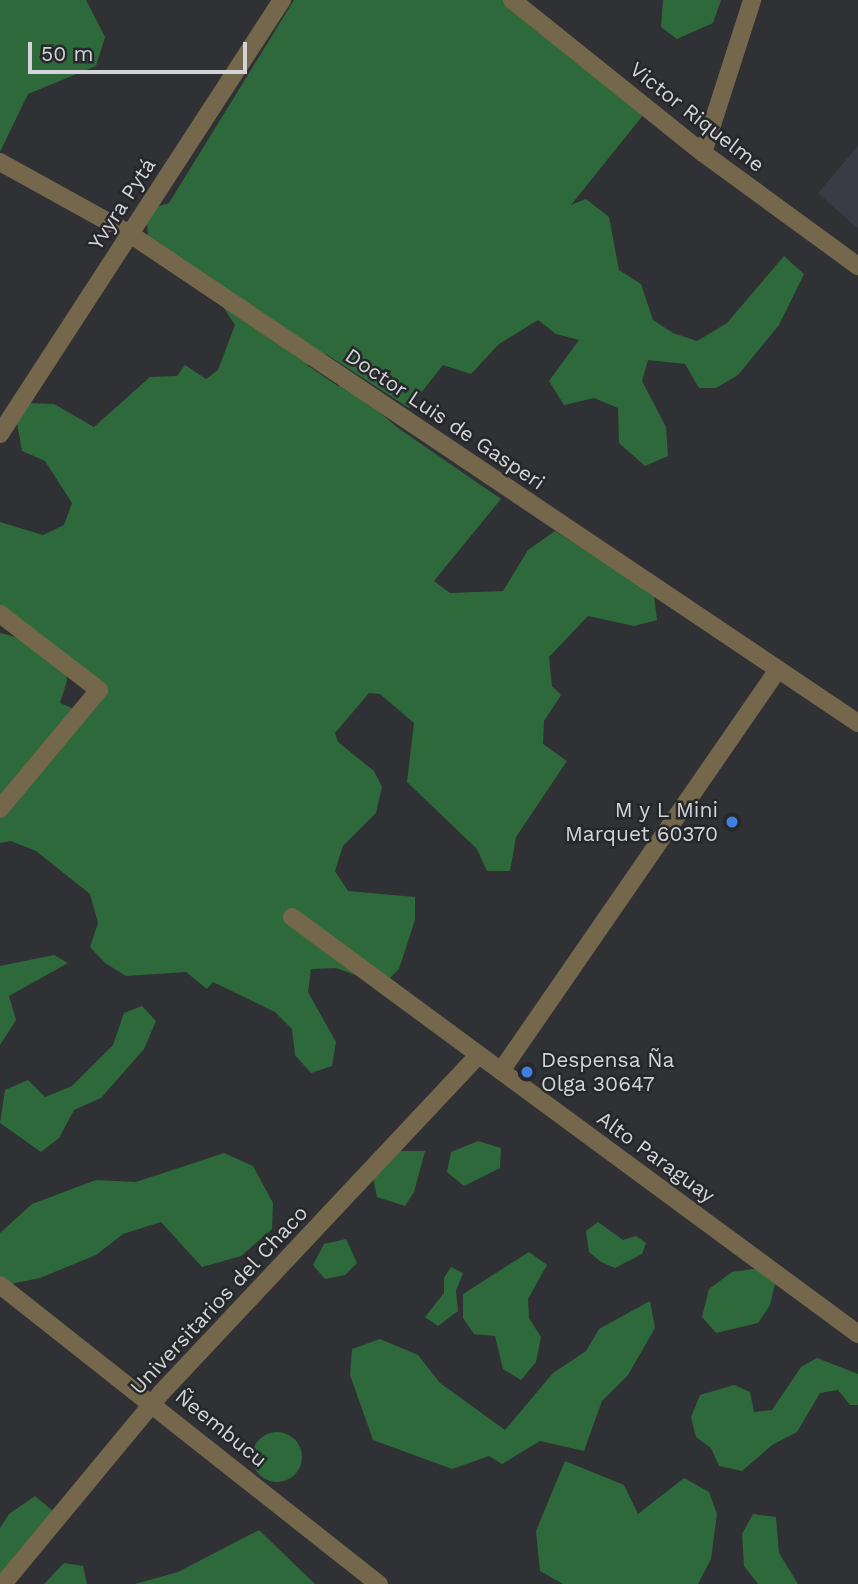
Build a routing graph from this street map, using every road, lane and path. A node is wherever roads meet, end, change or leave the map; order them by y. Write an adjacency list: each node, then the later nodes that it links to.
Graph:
1 (282, 0): 6 (street, Yvyra Pytá)
2 (512, 0): 4 (street, Victor Riquelme)
3 (752, 0): 4 (street)
4 (703, 153): 7 (street, Victor Riquelme)
5 (0, 162): 6 (street, Doctor Luis de Gasperi)
6 (130, 234): 8 (street, Yvyra Pytá); 10 (street, Doctor Luis de Gasperi)
7 (858, 266)
8 (0, 434)
9 (0, 614): 12 (street)
10 (778, 670): 11 (street, Doctor Luis de Gasperi); 15 (street)
11 (858, 723)
12 (0, 809)
13 (292, 917): 14 (street, Alto Paraguay)
14 (478, 1055): 15 (street, Alto Paraguay); 18 (street, Universitarios del Chaco)
15 (501, 1071): 17 (street, Alto Paraguay)
16 (0, 1285): 18 (street, Ñeembucu)
17 (858, 1334)
18 (153, 1403): 19 (street, Universitarios del Chaco); 20 (street, Ñeembucu)
19 (3, 1584)
20 (379, 1584)

